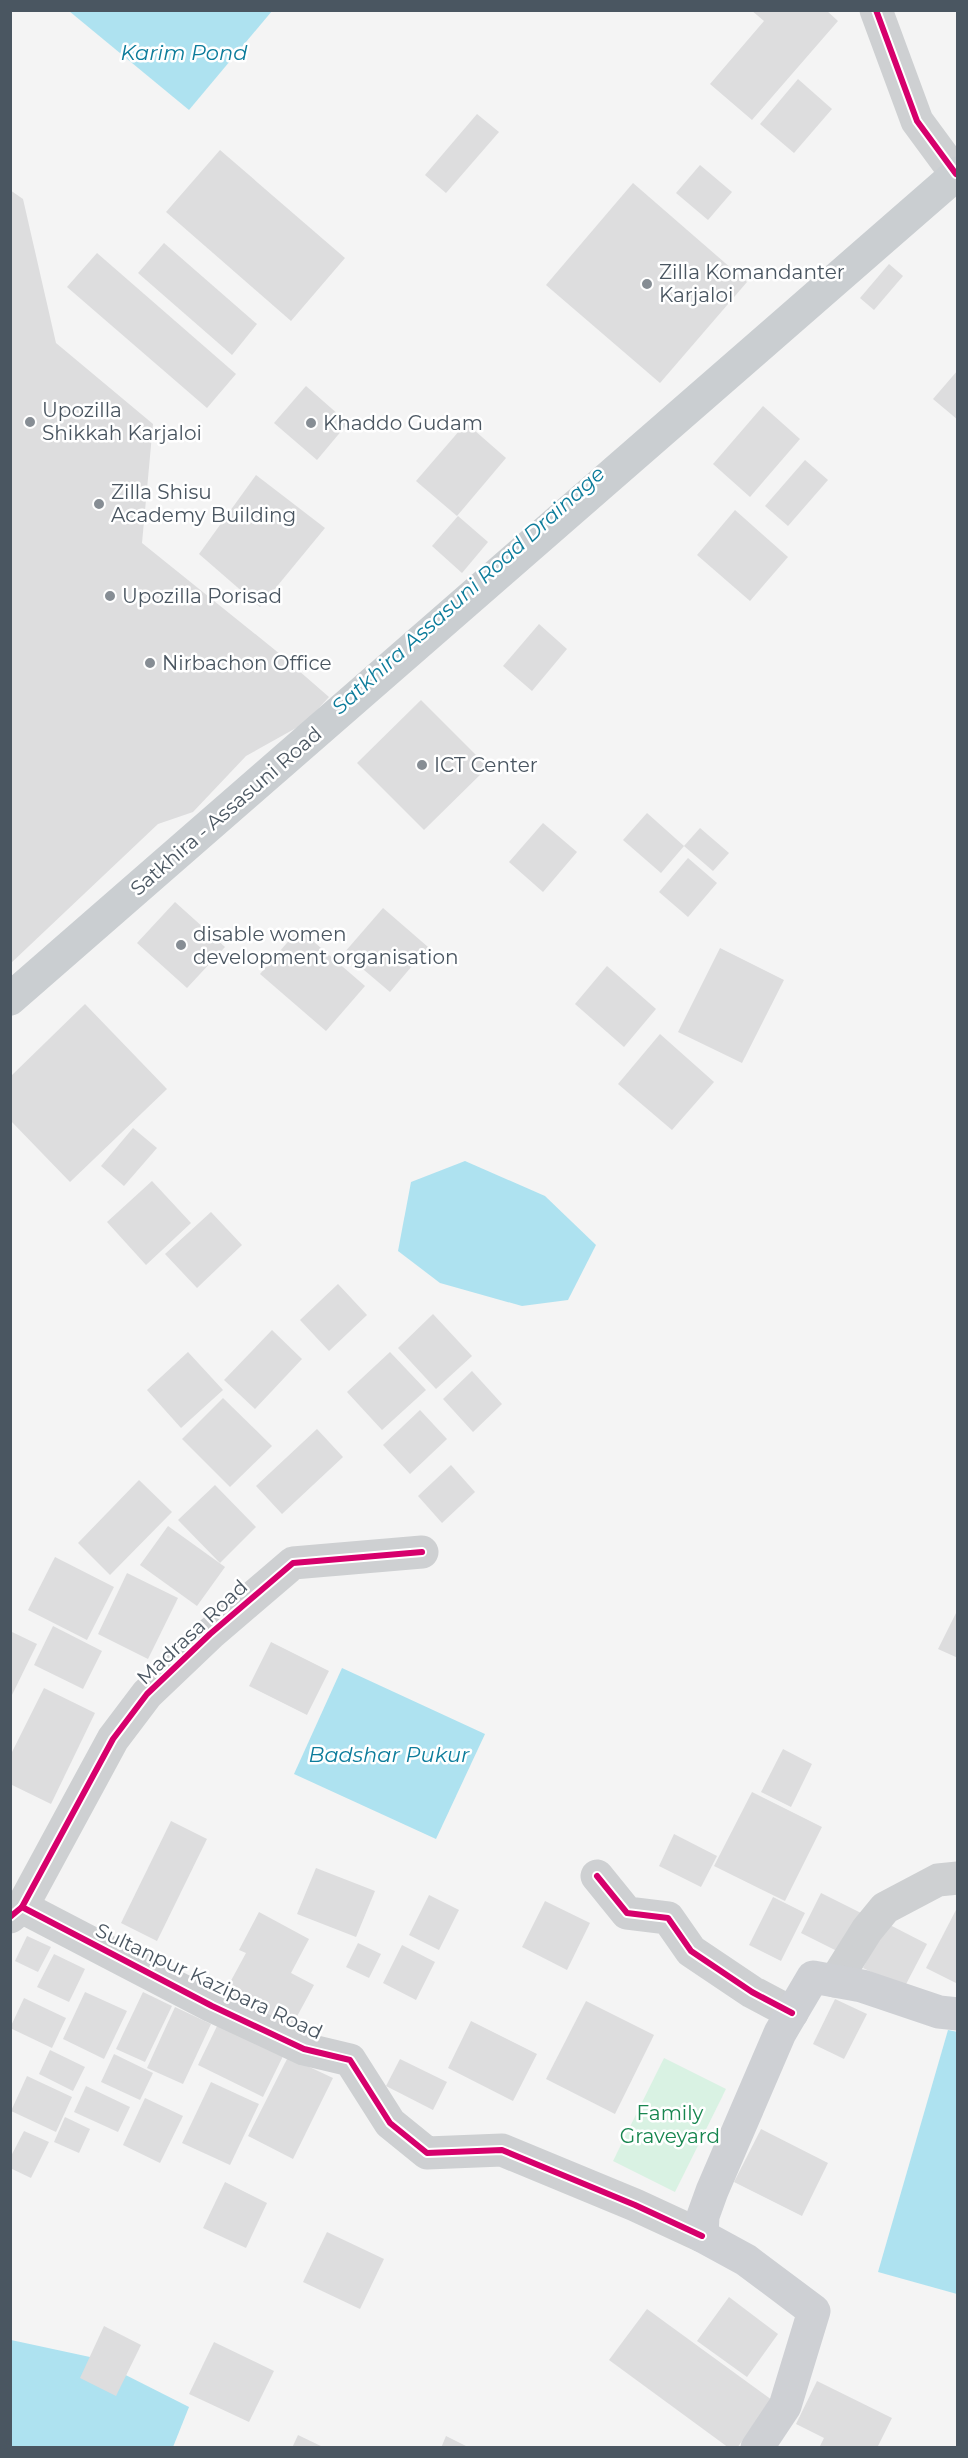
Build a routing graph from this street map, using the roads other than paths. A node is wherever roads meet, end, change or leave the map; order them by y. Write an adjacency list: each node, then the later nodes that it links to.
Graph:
1 (876, 10): 2 (street)
2 (957, 174): 3 (main road, Satkhira - Assasuni Road)
3 (10, 999)
4 (422, 1552): 7 (street, Madrasa Road)
5 (597, 1876): 9 (street)
6 (957, 1878): 8 (street)
7 (16, 1912): 11 (street, Sultanpur Kazipara Road)
8 (835, 1981): 9 (main road); 10 (main road)
9 (792, 2013): 11 (main road)
10 (957, 2014)
11 (702, 2236): 12 (main road)
12 (757, 2448)

